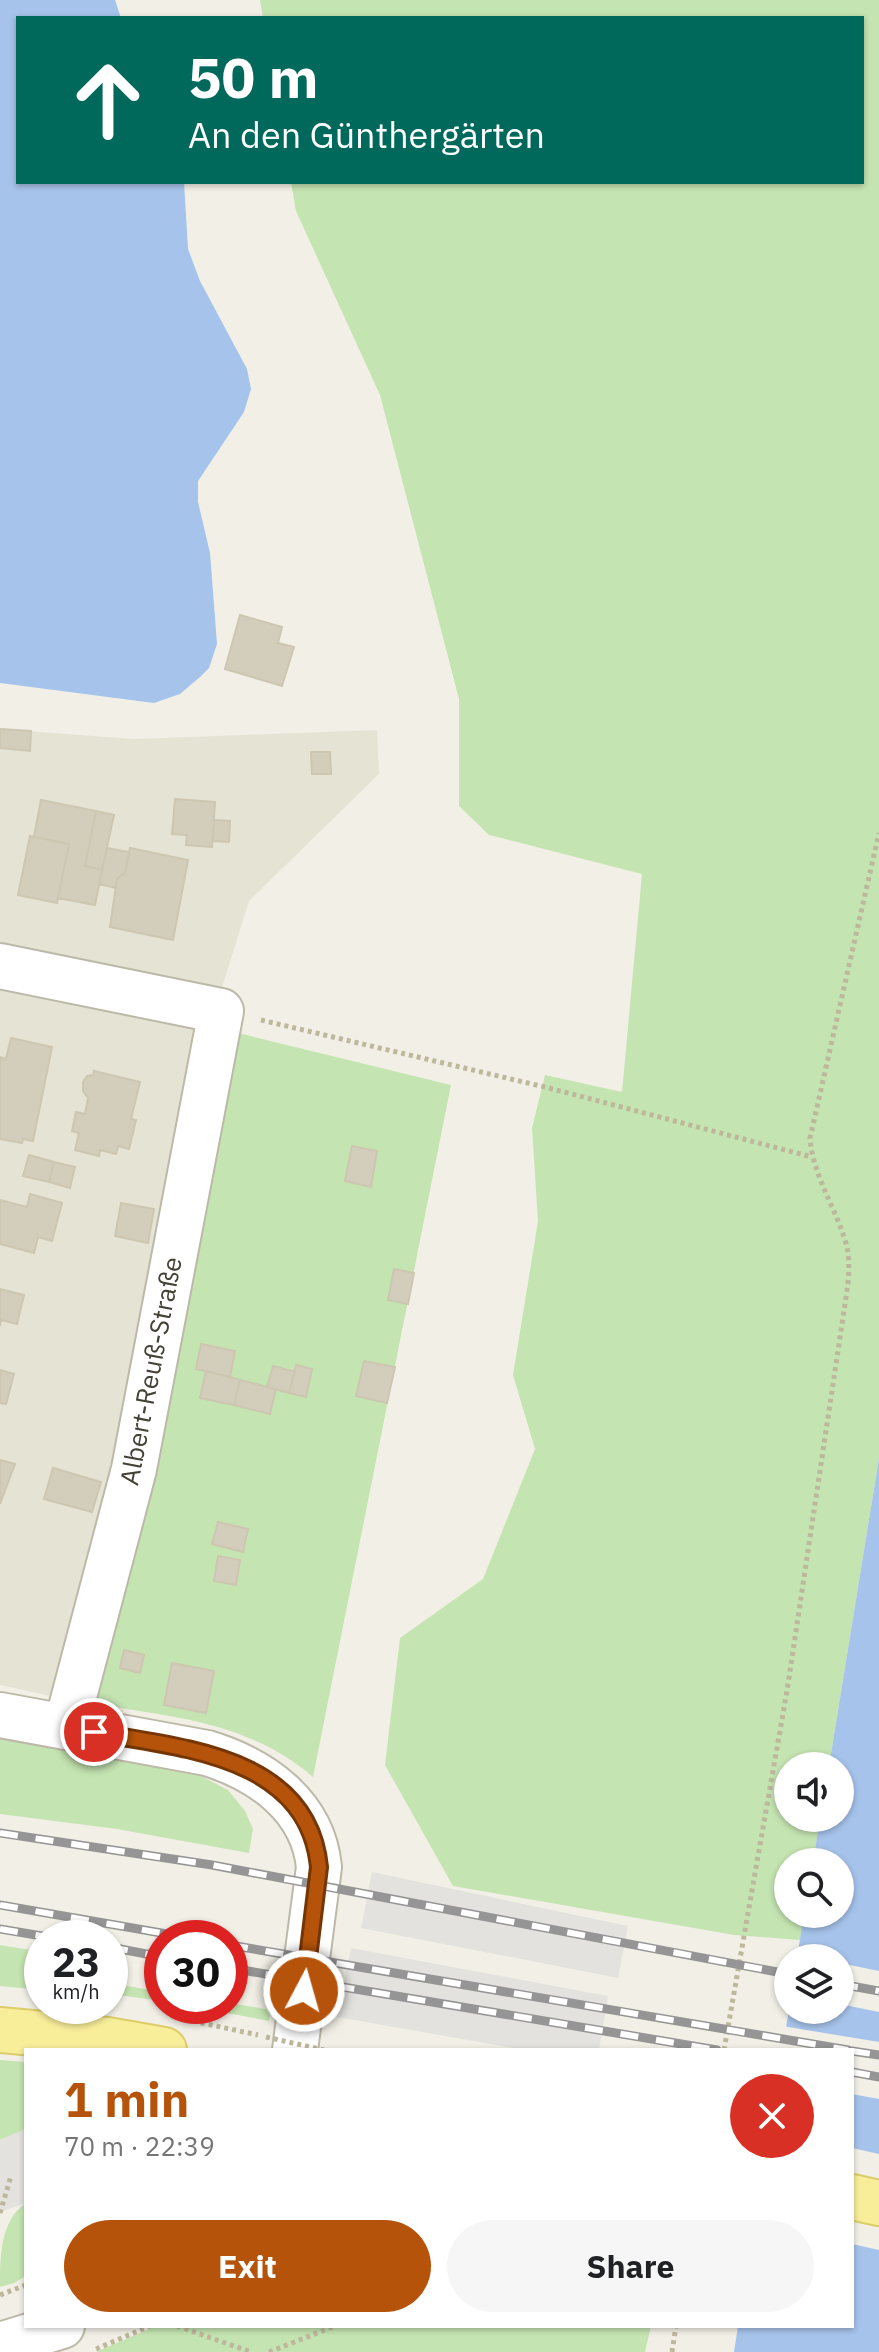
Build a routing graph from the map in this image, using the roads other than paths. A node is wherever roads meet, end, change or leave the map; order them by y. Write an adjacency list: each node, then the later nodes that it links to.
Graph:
1 (0, 966): 3 (street, Albert-Reuß-Straße)
2 (0, 1715): 3 (street)
3 (66, 1727): 5 (street)
4 (0, 2030): 6 (main road)
5 (280, 2044)
6 (153, 2048)
7 (854, 2197): 8 (main road)
8 (879, 2203)
9 (55, 2328): 10 (street)
10 (0, 2345)

